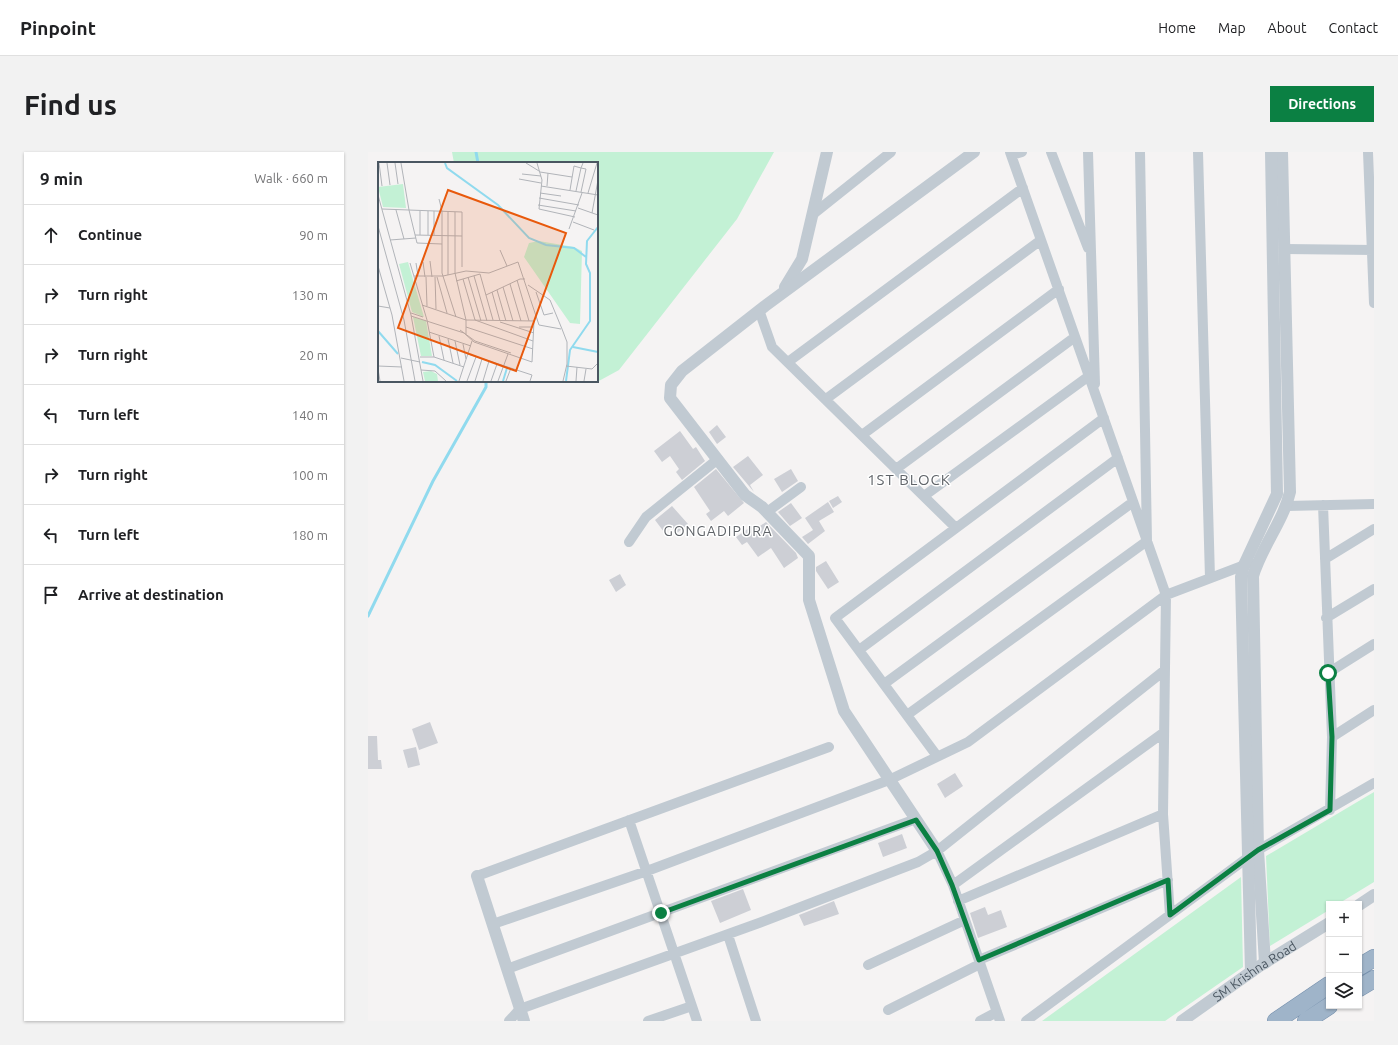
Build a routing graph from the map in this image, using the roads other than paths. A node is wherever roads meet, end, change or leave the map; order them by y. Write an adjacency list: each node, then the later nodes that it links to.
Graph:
1 (827, 152): 15 (street)
2 (891, 152): 15 (street)
3 (974, 152): 21 (street)
4 (1022, 152): 12 (street)
5 (1051, 152): 19 (street)
6 (1088, 152): 19 (street)
7 (1140, 152): 44 (street)
8 (1198, 152): 49 (street)
9 (1271, 152): 48 (street)
10 (1282, 152): 17 (street)
11 (1368, 152): 14 (street)
12 (1011, 154): 13 (street)
13 (1023, 188): 16 (street); 26 (street)
14 (1372, 196): 18 (street)
15 (812, 214): 21 (street)
16 (1041, 240): 20 (street); 29 (street)
17 (1285, 249): 18 (street); 40 (street)
18 (1373, 250): 22 (street)
19 (1091, 256): 28 (street)
20 (1058, 289): 25 (street); 31 (street)
21 (783, 292): 24 (street)
22 (1374, 297): 23 (street)
23 (1374, 303)
24 (758, 310): 26 (street); 33 (street)
25 (1075, 337): 27 (street); 34 (street)
26 (788, 362): 29 (street)
27 (1089, 376): 28 (street); 36 (street)
28 (1095, 394): 30 (street)
29 (826, 400): 31 (street)
30 (1104, 418): 32 (street); 42 (street)
31 (862, 435): 34 (street)
32 (1118, 458): 37 (street); 54 (street)
33 (718, 459): 41 (street); 45 (street)
34 (896, 469): 36 (street)
35 (801, 487): 41 (street)
36 (924, 496): 42 (street)
37 (1133, 502): 44 (street); 57 (street)
38 (1374, 504): 39 (street)
39 (1323, 505): 40 (street); 46 (street)
40 (1287, 506): 47 (street)
41 (767, 512): 64 (street)
42 (956, 528): 54 (street)
43 (1374, 529): 46 (street)
44 (1147, 541): 51 (street); 59 (street)
45 (629, 542)
46 (1325, 559): 52 (street)
47 (1258, 560): 48 (street); 70 (street)
48 (1244, 565): 49 (street); 72 (street)
49 (1210, 578): 51 (street)
50 (1374, 589): 52 (street)
51 (1166, 595): 55 (street); 63 (street)
52 (1326, 618): 56 (street)
53 (1374, 644): 56 (street)
54 (859, 650): 57 (street)
55 (1165, 670): 60 (street); 71 (street)
56 (1328, 673): 61 (street)
57 (884, 684): 59 (street)
58 (1374, 710): 61 (street)
59 (907, 715): 63 (street)
60 (1163, 733): 67 (street); 76 (street)
61 (1332, 737): 66 (street)
62 (829, 746): 68 (street)
63 (937, 756): 64 (street)
64 (889, 780): 69 (street); 73 (street)
65 (1374, 783): 66 (street)
66 (1330, 810): 70 (street)
67 (1163, 814): 75 (street); 78 (street)
68 (629, 820): 73 (street); 74 (street)
69 (916, 820): 71 (street); 80 (street)
70 (1258, 850): 72 (street); 89 (street)
71 (937, 851): 76 (street); 85 (street)
72 (1248, 857): 81 (street); 93 (street)
73 (647, 872): 80 (street); 83 (street)
74 (477, 876): 83 (street)
75 (1168, 880): 81 (street); 88 (street)
76 (952, 885): 78 (street)
77 (1374, 896): 79 (street)
78 (958, 901): 82 (street)
79 (1362, 903)
80 (661, 913): 86 (street); 92 (street)
81 (1170, 915): 108 (street)
82 (964, 920): 88 (street); 90 (street)
83 (493, 924): 92 (street)
84 (1326, 925): 89 (street, SM Krishna Road)
85 (728, 935): 86 (street); 106 (street)
86 (674, 954): 97 (street); 99 (street)
87 (1374, 958): 91 (highway)
88 (979, 962): 100 (street); 101 (street)
89 (1265, 963): 93 (street, SM Krishna Road)
90 (868, 965)
91 (1362, 965)
92 (507, 969): 99 (street)
93 (1251, 972): 109 (street, SM Krishna Road)
94 (1374, 979): 95 (highway)
95 (1362, 986)
96 (1326, 987): 110 (highway)
97 (692, 1006): 104 (street); 105 (street)
98 (1326, 1008): 111 (highway)
99 (520, 1009): 102 (street); 103 (street)
100 (888, 1010)
101 (998, 1016): 107 (street)
102 (509, 1021)
103 (524, 1021)
104 (648, 1021)
105 (697, 1021)
106 (756, 1021)
107 (980, 1021)
108 (1026, 1021)
109 (1182, 1021)
110 (1276, 1021)
111 (1306, 1021)

